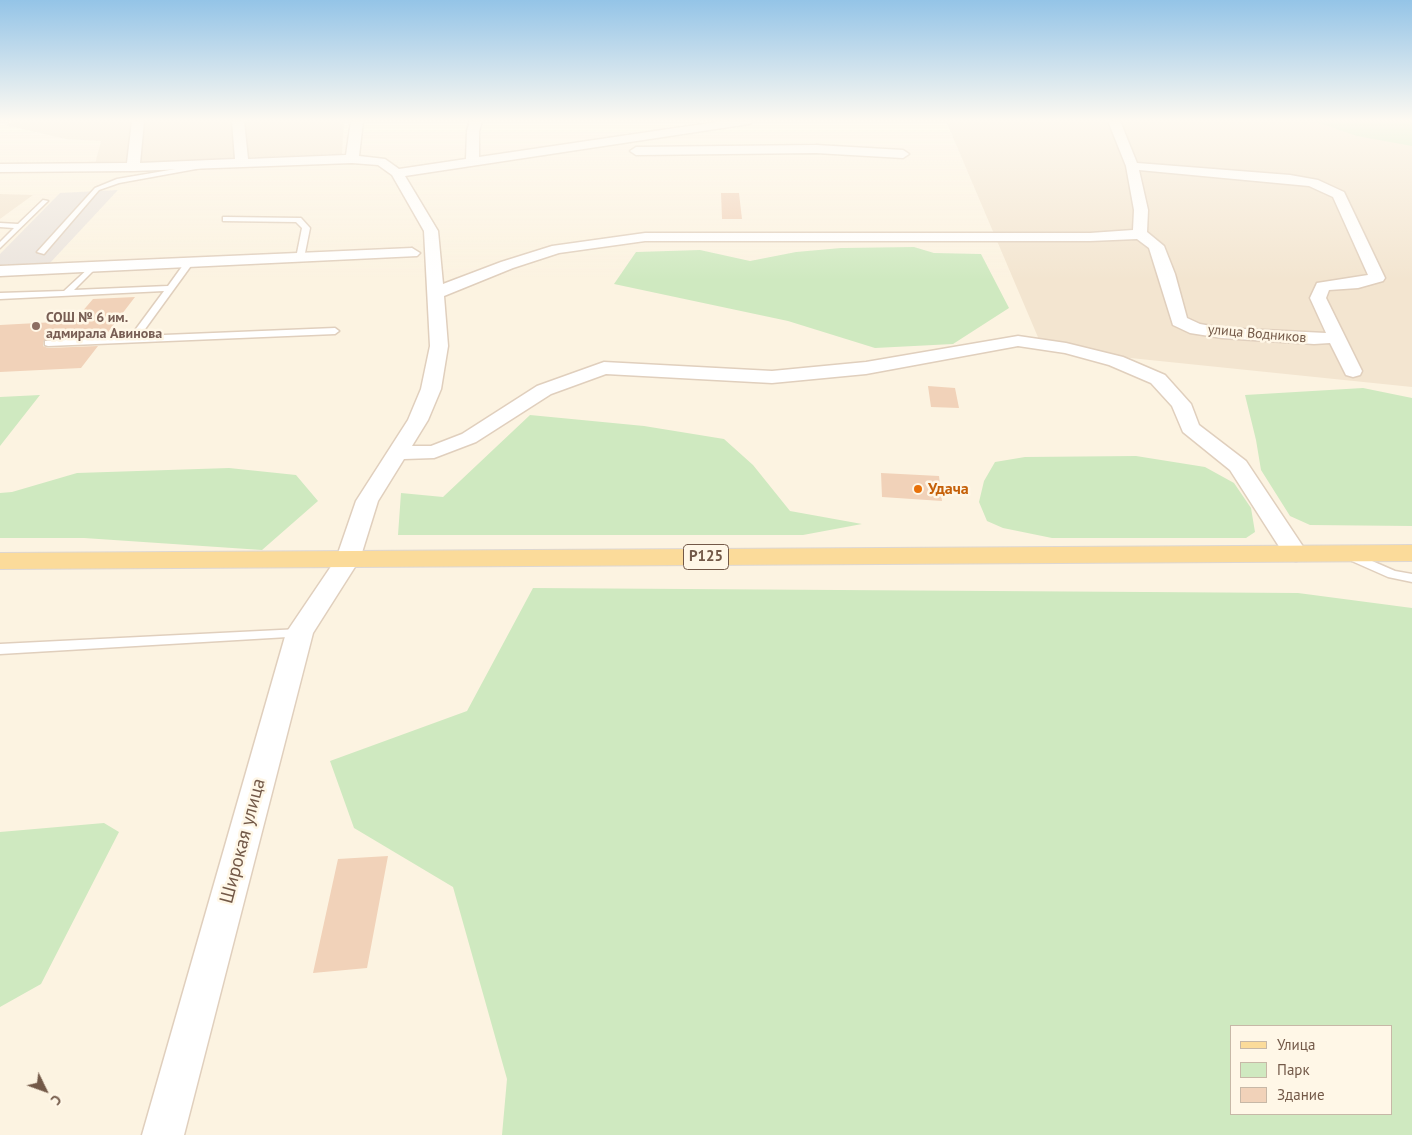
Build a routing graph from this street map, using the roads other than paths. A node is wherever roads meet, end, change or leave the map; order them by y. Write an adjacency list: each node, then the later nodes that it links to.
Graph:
1 (158, 174): 11 (lane)
2 (398, 174): 19 (street, Широкая улица)
3 (1134, 174): 9 (street)
4 (1229, 174): 22 (street, улица Водников)
5 (45, 201): 8 (lane)
6 (226, 219): 13 (lane)
7 (0, 225): 8 (lane)
8 (20, 226): 10 (lane)
9 (1140, 234): 19 (street); 22 (street, улица Водников)
10 (0, 246)
11 (41, 252)
12 (412, 253): 13 (street)
13 (300, 258): 14 (street)
14 (189, 263): 15 (street); 17 (lane)
15 (92, 267): 16 (street); 18 (lane)
16 (0, 271)
17 (171, 288): 18 (lane); 23 (lane)
18 (66, 293): 20 (lane)
19 (436, 293): 26 (street, Широкая улица)
20 (0, 296)
21 (335, 331): 23 (lane)
22 (1336, 337): 25 (street, улица Водников)
23 (134, 338): 24 (lane)
24 (48, 343)
25 (1353, 371)
26 (399, 453): 29 (street); 30 (street, Широкая улица)
27 (1345, 553): 28 (main road, Р125); 29 (main road, Р125); 32 (lane)
28 (1412, 553)
29 (1296, 554): 30 (main road, Р125)
30 (348, 559): 31 (main road, Р125); 33 (street, Широкая улица)
31 (0, 561)
32 (1412, 578)
33 (300, 633): 34 (lane); 35 (street, Широкая улица)
34 (0, 649)
35 (163, 1135)

